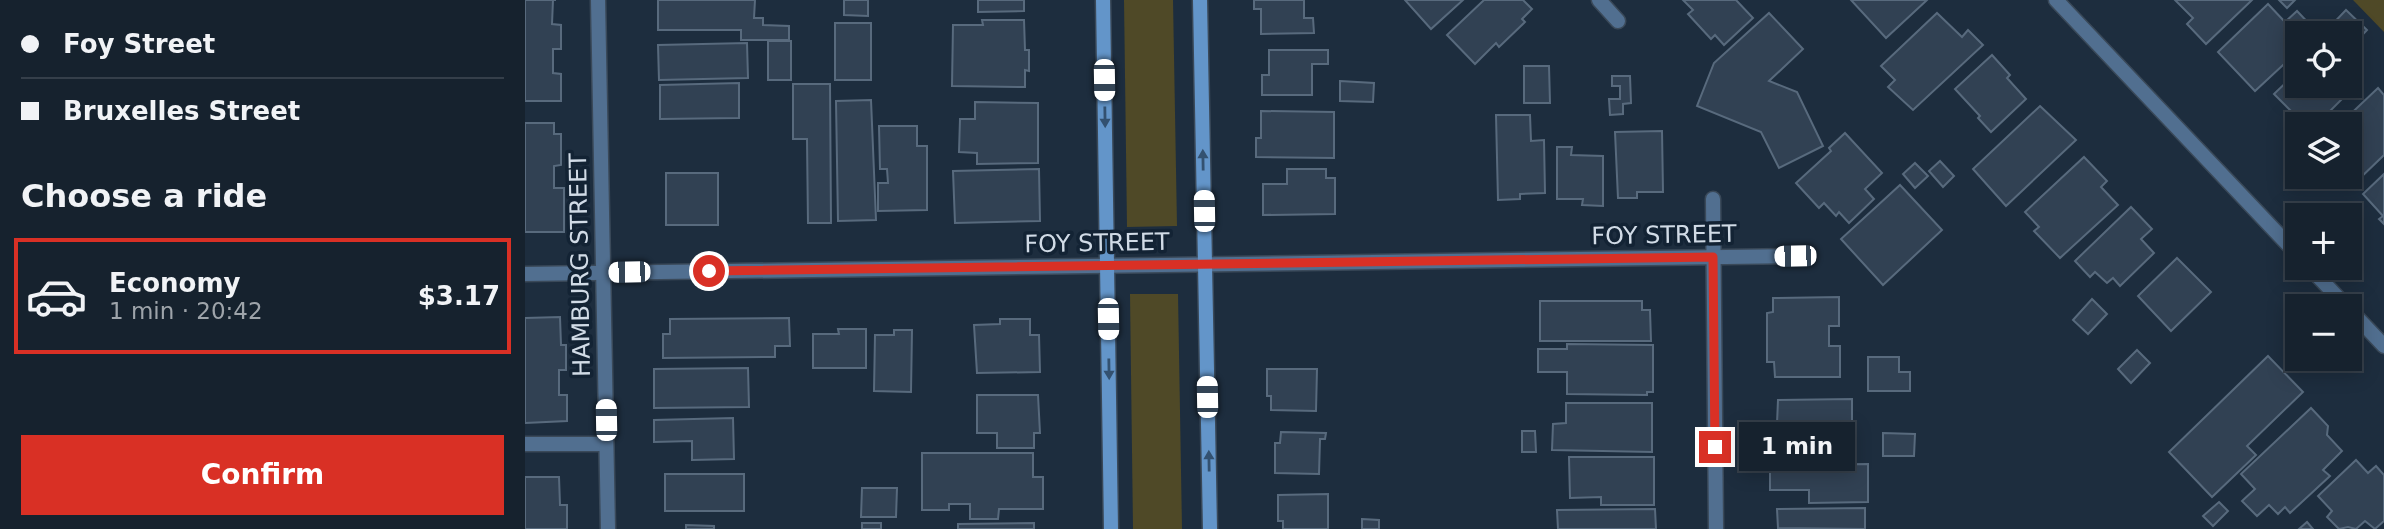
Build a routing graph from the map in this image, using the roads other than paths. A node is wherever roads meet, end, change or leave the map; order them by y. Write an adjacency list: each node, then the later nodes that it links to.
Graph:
1 (598, 0): 13 (street, HAMBURG STREET)
2 (1103, 0): 12 (street, one-way to 12)
3 (1200, 0): 11 (street, one-way to 3)
4 (1599, 0): 6 (street)
5 (2056, 0): 8 (street)
6 (1618, 21)
7 (1713, 199): 10 (street)
8 (2285, 241)
9 (1795, 256): 10 (street, FOY STREET)
10 (1713, 257): 11 (street, FOY STREET); 24 (street)
11 (1205, 264): 12 (street, FOY STREET); 23 (street, one-way to 11)
12 (1107, 266): 13 (street, FOY STREET); 22 (street, one-way to 22)
13 (602, 272): 14 (street, FOY STREET); 20 (street, HAMBURG STREET)
14 (525, 274)
15 (2321, 280): 16 (street)
16 (2335, 294)
17 (2362, 323): 18 (street)
18 (2384, 346)
19 (525, 444): 20 (street)
20 (606, 444): 21 (street, HAMBURG STREET)
21 (608, 529)
22 (1111, 529)
23 (1210, 529)
24 (1716, 529)

